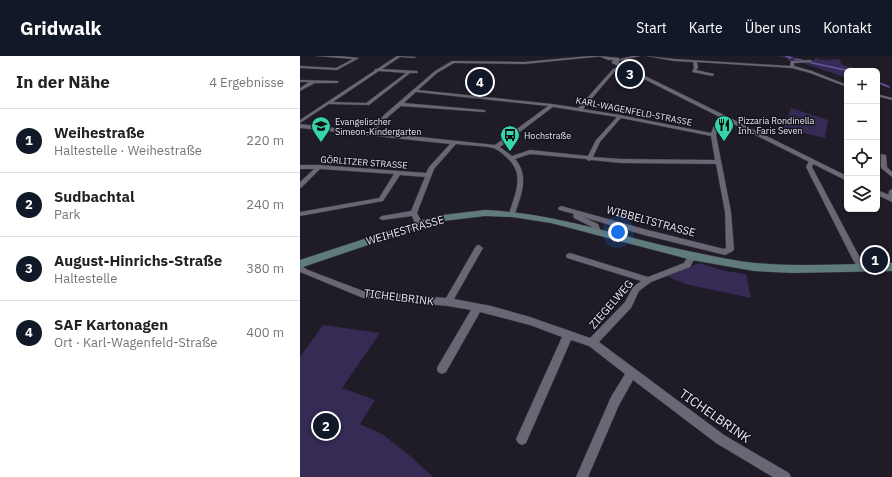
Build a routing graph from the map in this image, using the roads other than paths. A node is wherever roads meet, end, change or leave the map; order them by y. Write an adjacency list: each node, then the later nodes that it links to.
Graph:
1 (318, 56): 17 (street)
2 (459, 56): 13 (street)
3 (574, 56): 9 (street)
4 (601, 56): 9 (street); 14 (street)
5 (638, 56): 14 (street)
6 (649, 56): 10 (street)
7 (711, 56): 11 (street)
8 (414, 57): 19 (street)
9 (578, 59): 13 (street)
10 (696, 61): 11 (street); 22 (street)
11 (702, 61): 16 (street)
12 (811, 61): 16 (street)
13 (453, 62): 28 (street)
14 (616, 62): 34 (street); 37 (street)
15 (300, 67): 17 (street)
16 (792, 67): 26 (street)
17 (338, 69): 18 (street)
18 (343, 70)
19 (376, 70): 20 (street); 31 (street)
20 (409, 72): 21 (street); 31 (street)
21 (417, 72)
22 (713, 75)
23 (300, 81): 24 (street)
24 (314, 82): 25 (street); 27 (street)
25 (336, 82)
26 (844, 85)
27 (300, 90)
28 (416, 90): 32 (street); 33 (street, KARL-WAGENFELD-STRASSE)
29 (880, 96): 30 (street)
30 (892, 99)
31 (328, 103): 38 (street)
32 (399, 104): 35 (street); 40 (street)
33 (552, 105): 34 (street, KARL-WAGENFELD-STRASSE); 43 (street)
34 (580, 109): 36 (street, KARL-WAGENFELD-STRASSE)
35 (484, 111)
36 (620, 116): 41 (street, KARL-WAGENFELD-STRASSE); 46 (street)
37 (722, 118): 41 (street); 48 (street)
38 (300, 122)
39 (300, 126): 40 (street)
40 (370, 134): 42 (street)
41 (713, 135): 47 (street, WIBBELTSTRASSE)
42 (455, 142): 43 (street); 52 (street)
43 (496, 148): 45 (street)
44 (883, 155): 53 (street)
45 (513, 158): 46 (street); 62 (street)
46 (589, 159): 47 (street)
47 (718, 162): 59 (street, WIBBELTSTRASSE)
48 (811, 162): 54 (street); 70 (street)
49 (300, 167): 50 (street, GÖRLITZER STRASSE)
50 (319, 167): 51 (street, GÖRLITZER STRASSE); 55 (street)
51 (397, 174): 52 (street, GÖRLITZER STRASSE); 61 (street)
52 (427, 175): 60 (street)
53 (892, 175)
54 (844, 178)
55 (300, 186)
56 (880, 193): 57 (street)
57 (892, 196)
58 (561, 208): 59 (street, WIBBELTSTRASSE)
59 (574, 212): 65 (street, WIBBELTSTRASSE)
60 (414, 213): 63 (street); 64 (street)
61 (300, 214)
62 (512, 214): 64 (main road, WEIHESTRASSE); 65 (main road, WEIHESTRASSE)
63 (382, 218)
64 (419, 224): 71 (main road, WEIHESTRASSE)
65 (597, 232): 68 (main road, WEIHESTRASSE)
66 (479, 248): 73 (street, TICHELBRINK)
67 (570, 256): 72 (street, ZIEGELWEG)
68 (692, 256): 70 (main road, WEIHESTRASSE); 72 (street, ZIEGELWEG)
69 (892, 267): 70 (main road, WEIHESTRASSE)
70 (863, 268)
71 (301, 270): 73 (street, TICHELBRINK)
72 (648, 280): 76 (street, ZIEGELWEG)
73 (448, 302): 74 (street, TICHELBRINK)
74 (478, 307): 75 (street, TICHELBRINK); 77 (street)
75 (568, 335): 76 (street, TICHELBRINK); 79 (street)
76 (592, 343): 78 (street, TICHELBRINK)
77 (442, 369)
78 (632, 373): 80 (street); 81 (street, TICHELBRINK)
79 (522, 439)
80 (582, 477)
81 (785, 477)

